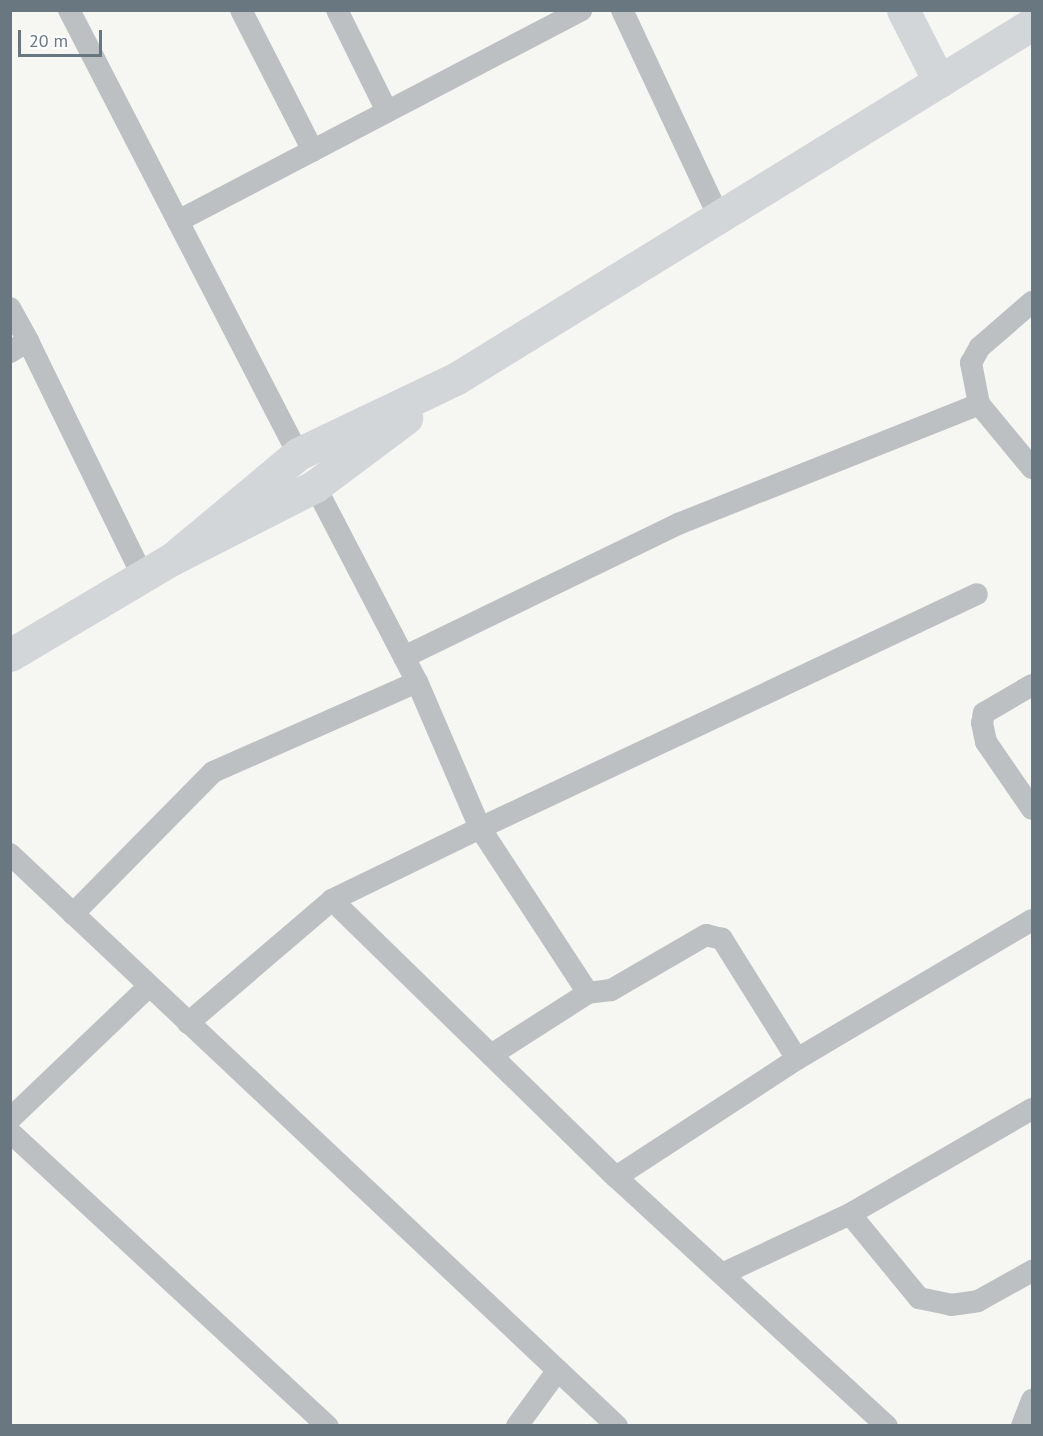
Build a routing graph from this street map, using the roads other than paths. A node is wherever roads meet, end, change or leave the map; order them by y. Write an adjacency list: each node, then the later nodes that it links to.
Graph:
1 (69, 10): 13 (street)
2 (241, 10): 11 (street)
3 (337, 10): 10 (street)
4 (581, 10): 10 (street)
5 (622, 10): 12 (street)
6 (903, 10): 9 (street)
7 (924, 10): 9 (street)
8 (1032, 24): 9 (street)
9 (947, 76): 12 (street)
10 (387, 111): 11 (street)
11 (313, 151): 13 (street)
12 (719, 217): 17 (street)
13 (178, 221): 19 (street)
14 (1032, 302): 18 (street)
15 (10, 308): 16 (street)
16 (19, 346): 23 (street)
17 (457, 378): 19 (street); 21 (street)
18 (979, 404): 20 (street); 26 (street)
19 (298, 454): 22 (street)
20 (1032, 468)
21 (315, 486): 22 (street); 26 (street)
22 (172, 559): 23 (street)
23 (143, 577): 25 (street)
24 (977, 594): 30 (street)
25 (10, 655)
26 (404, 657): 27 (street)
27 (417, 682): 30 (street); 33 (street)
28 (1032, 685): 29 (street)
29 (1032, 809)
30 (480, 828): 32 (street); 36 (street)
31 (10, 854): 33 (street)
32 (332, 900): 37 (street); 38 (street)
33 (73, 914): 35 (street)
34 (1032, 920): 39 (street)
35 (149, 986): 37 (street); 41 (street)
36 (588, 993): 38 (street); 39 (street)
37 (188, 1023): 47 (street)
38 (491, 1055): 43 (street)
39 (797, 1059): 43 (street)
40 (1032, 1109): 44 (street)
41 (10, 1119)
42 (10, 1132): 49 (street)
43 (616, 1177): 46 (street)
44 (850, 1214): 45 (street); 46 (street)
45 (1032, 1271)
46 (722, 1274): 52 (street)
47 (558, 1370): 50 (street); 51 (street)
48 (1032, 1400): 53 (street)
49 (328, 1425)
50 (517, 1425)
51 (617, 1425)
52 (888, 1425)
53 (1022, 1425)

